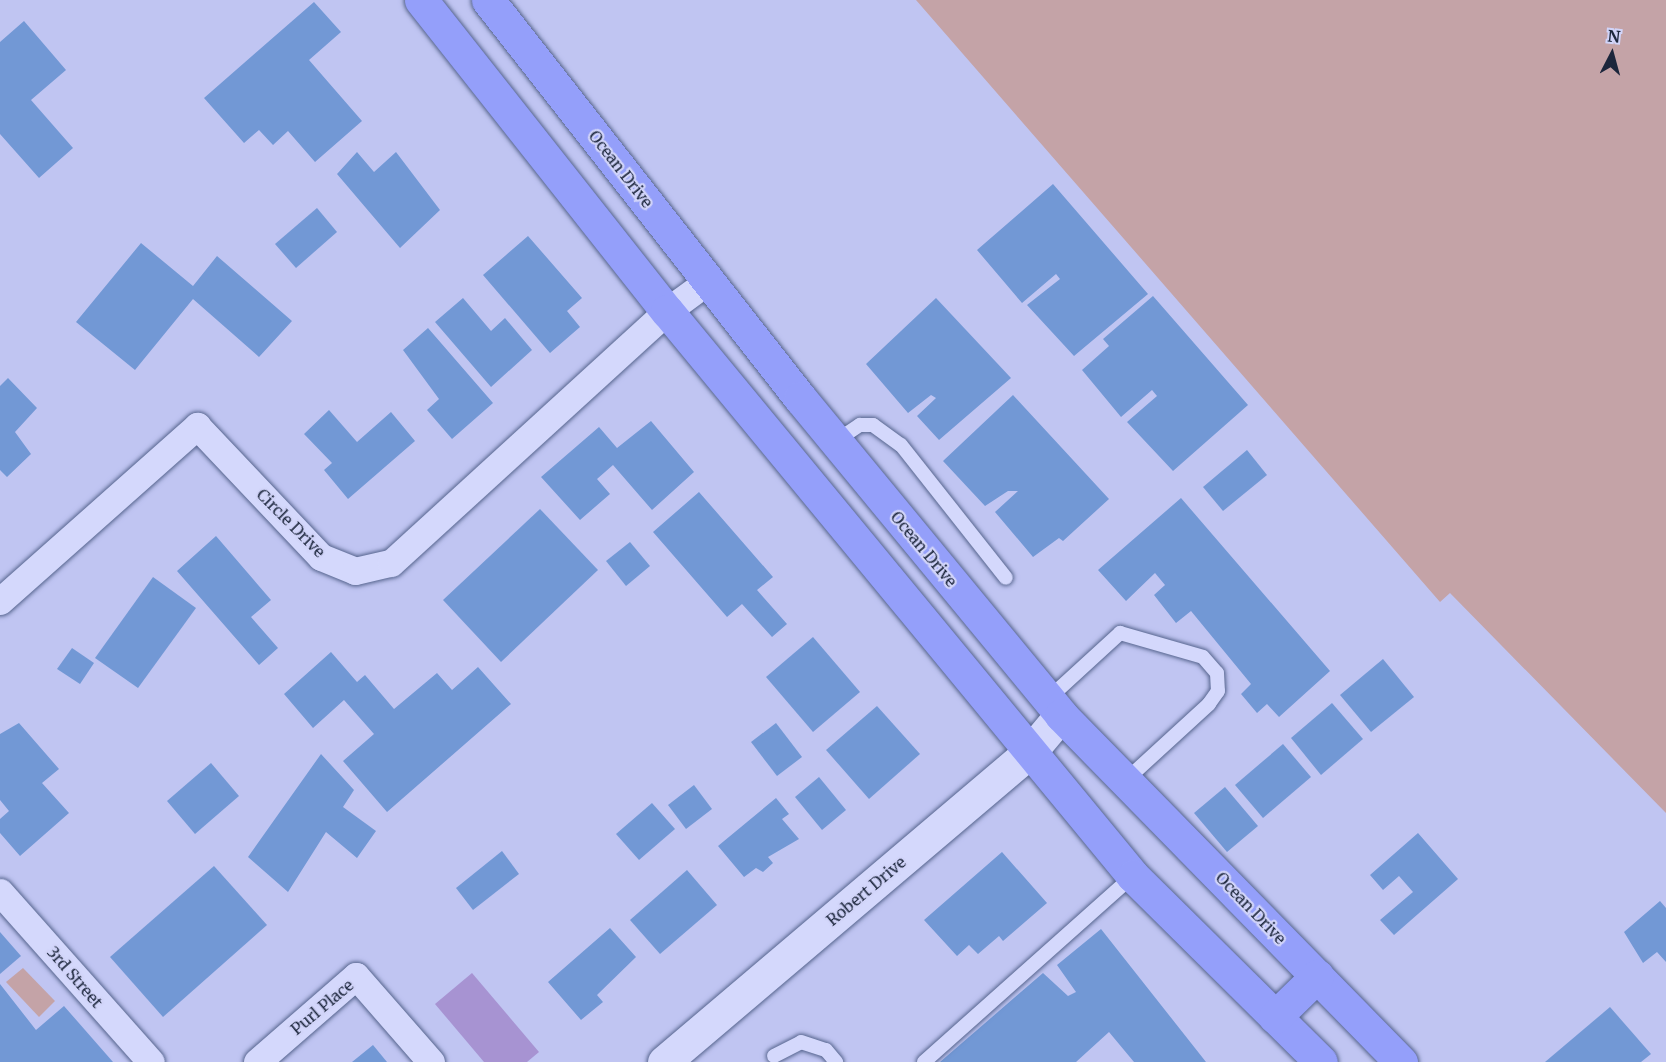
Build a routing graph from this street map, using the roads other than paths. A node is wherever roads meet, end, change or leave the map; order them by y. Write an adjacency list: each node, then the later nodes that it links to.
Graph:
1 (488, 0): 3 (main road, Ocean Drive)
2 (435, 5): 4 (main road)
3 (574, 110): 4 (main road); 5 (main road, Ocean Drive)
4 (534, 143): 6 (main road)
5 (708, 281): 6 (street, Circle Drive); 7 (main road, Ocean Drive)
6 (668, 311): 8 (main road); 10 (street, Circle Drive)
7 (836, 441): 8 (main road); 9 (lane); 11 (main road, Ocean Drive)
8 (807, 481): 12 (main road)
9 (1006, 578)
10 (0, 602)
11 (1055, 707): 12 (street, Robert Drive); 13 (main road, Ocean Drive); 13 (lane)
12 (1030, 752): 14 (main road); 22 (street, Robert Drive)
13 (1125, 780): 16 (main road, Ocean Drive)
14 (1134, 876): 17 (main road); 24 (lane)
15 (0, 892): 19 (street, 3rd Street)
16 (1317, 976): 17 (main road); 26 (main road, Ocean Drive)
17 (1275, 1017): 25 (main road)
18 (774, 1056): 23 (lane)
19 (151, 1062)
20 (257, 1062): 21 (street, Purl Place)
21 (431, 1062)
22 (664, 1062)
23 (836, 1062)
24 (924, 1062)
25 (1321, 1062)
26 (1401, 1062)

